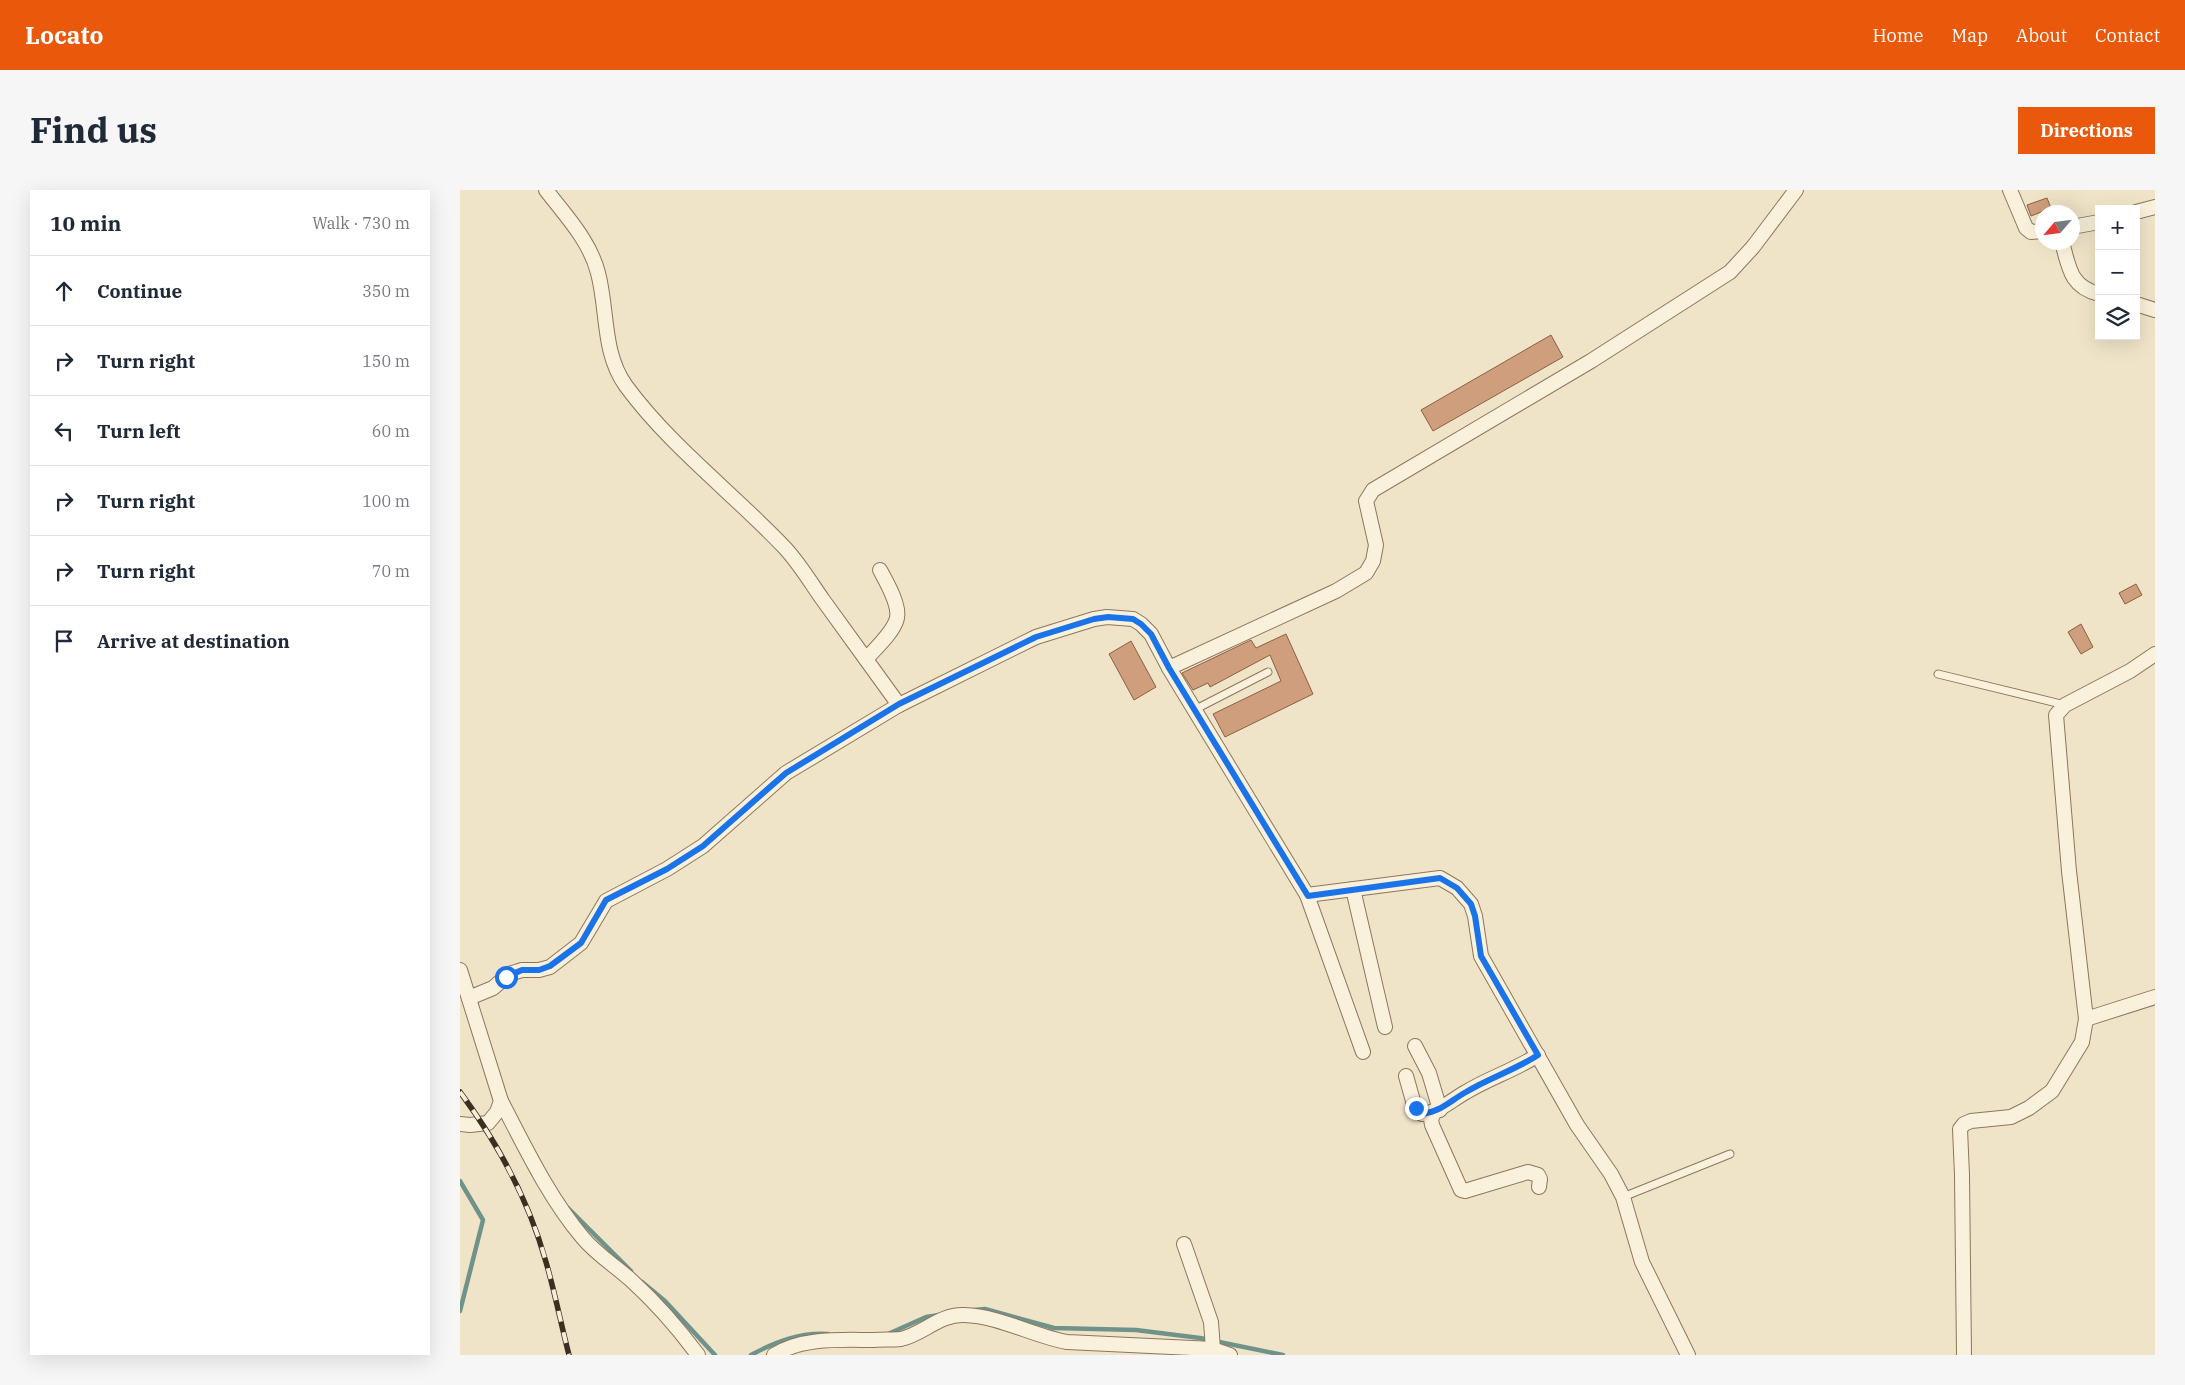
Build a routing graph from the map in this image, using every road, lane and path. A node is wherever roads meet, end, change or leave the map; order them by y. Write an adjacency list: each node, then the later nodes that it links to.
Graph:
1 (546, 190): 15 (street)
2 (1796, 190): 16 (street)
3 (2010, 190): 8 (street)
4 (2155, 208): 5 (street)
5 (2140, 211)
6 (2095, 223): 7 (street)
7 (2080, 226)
8 (2035, 231)
9 (2064, 250): 10 (street)
10 (2095, 292)
11 (2140, 305): 12 (street)
12 (2155, 310)
13 (880, 570): 15 (street)
14 (2155, 654): 20 (street)
15 (866, 659): 19 (street)
16 (1169, 668): 19 (street); 21 (street)
17 (1268, 672): 21 (lane)
18 (1938, 674): 20 (lane)
19 (899, 704): 26 (street)
20 (2065, 706): 27 (street)
21 (1194, 710): 23 (street)
22 (1353, 889): 23 (street); 28 (street); 31 (street)
23 (1308, 896): 30 (street)
24 (460, 970): 26 (street)
25 (2155, 997): 27 (street)
26 (469, 998): 33 (street)
27 (2086, 1019): 45 (street)
28 (1384, 1027)
29 (1415, 1046): 34 (street)
30 (1363, 1052)
31 (1538, 1055): 34 (street); 38 (street)
32 (1406, 1076): 34 (street)
33 (501, 1100): 35 (street); 41 (street)
34 (1437, 1112): 37 (street)
35 (460, 1124)
36 (1730, 1154): 38 (lane)
37 (1539, 1187)
38 (1623, 1197): 44 (street)
39 (1184, 1244): 40 (street)
40 (1213, 1347): 42 (street); 43 (street)
41 (698, 1355)
42 (774, 1355)
43 (1230, 1355)
44 (1688, 1355)
45 (1964, 1355)

